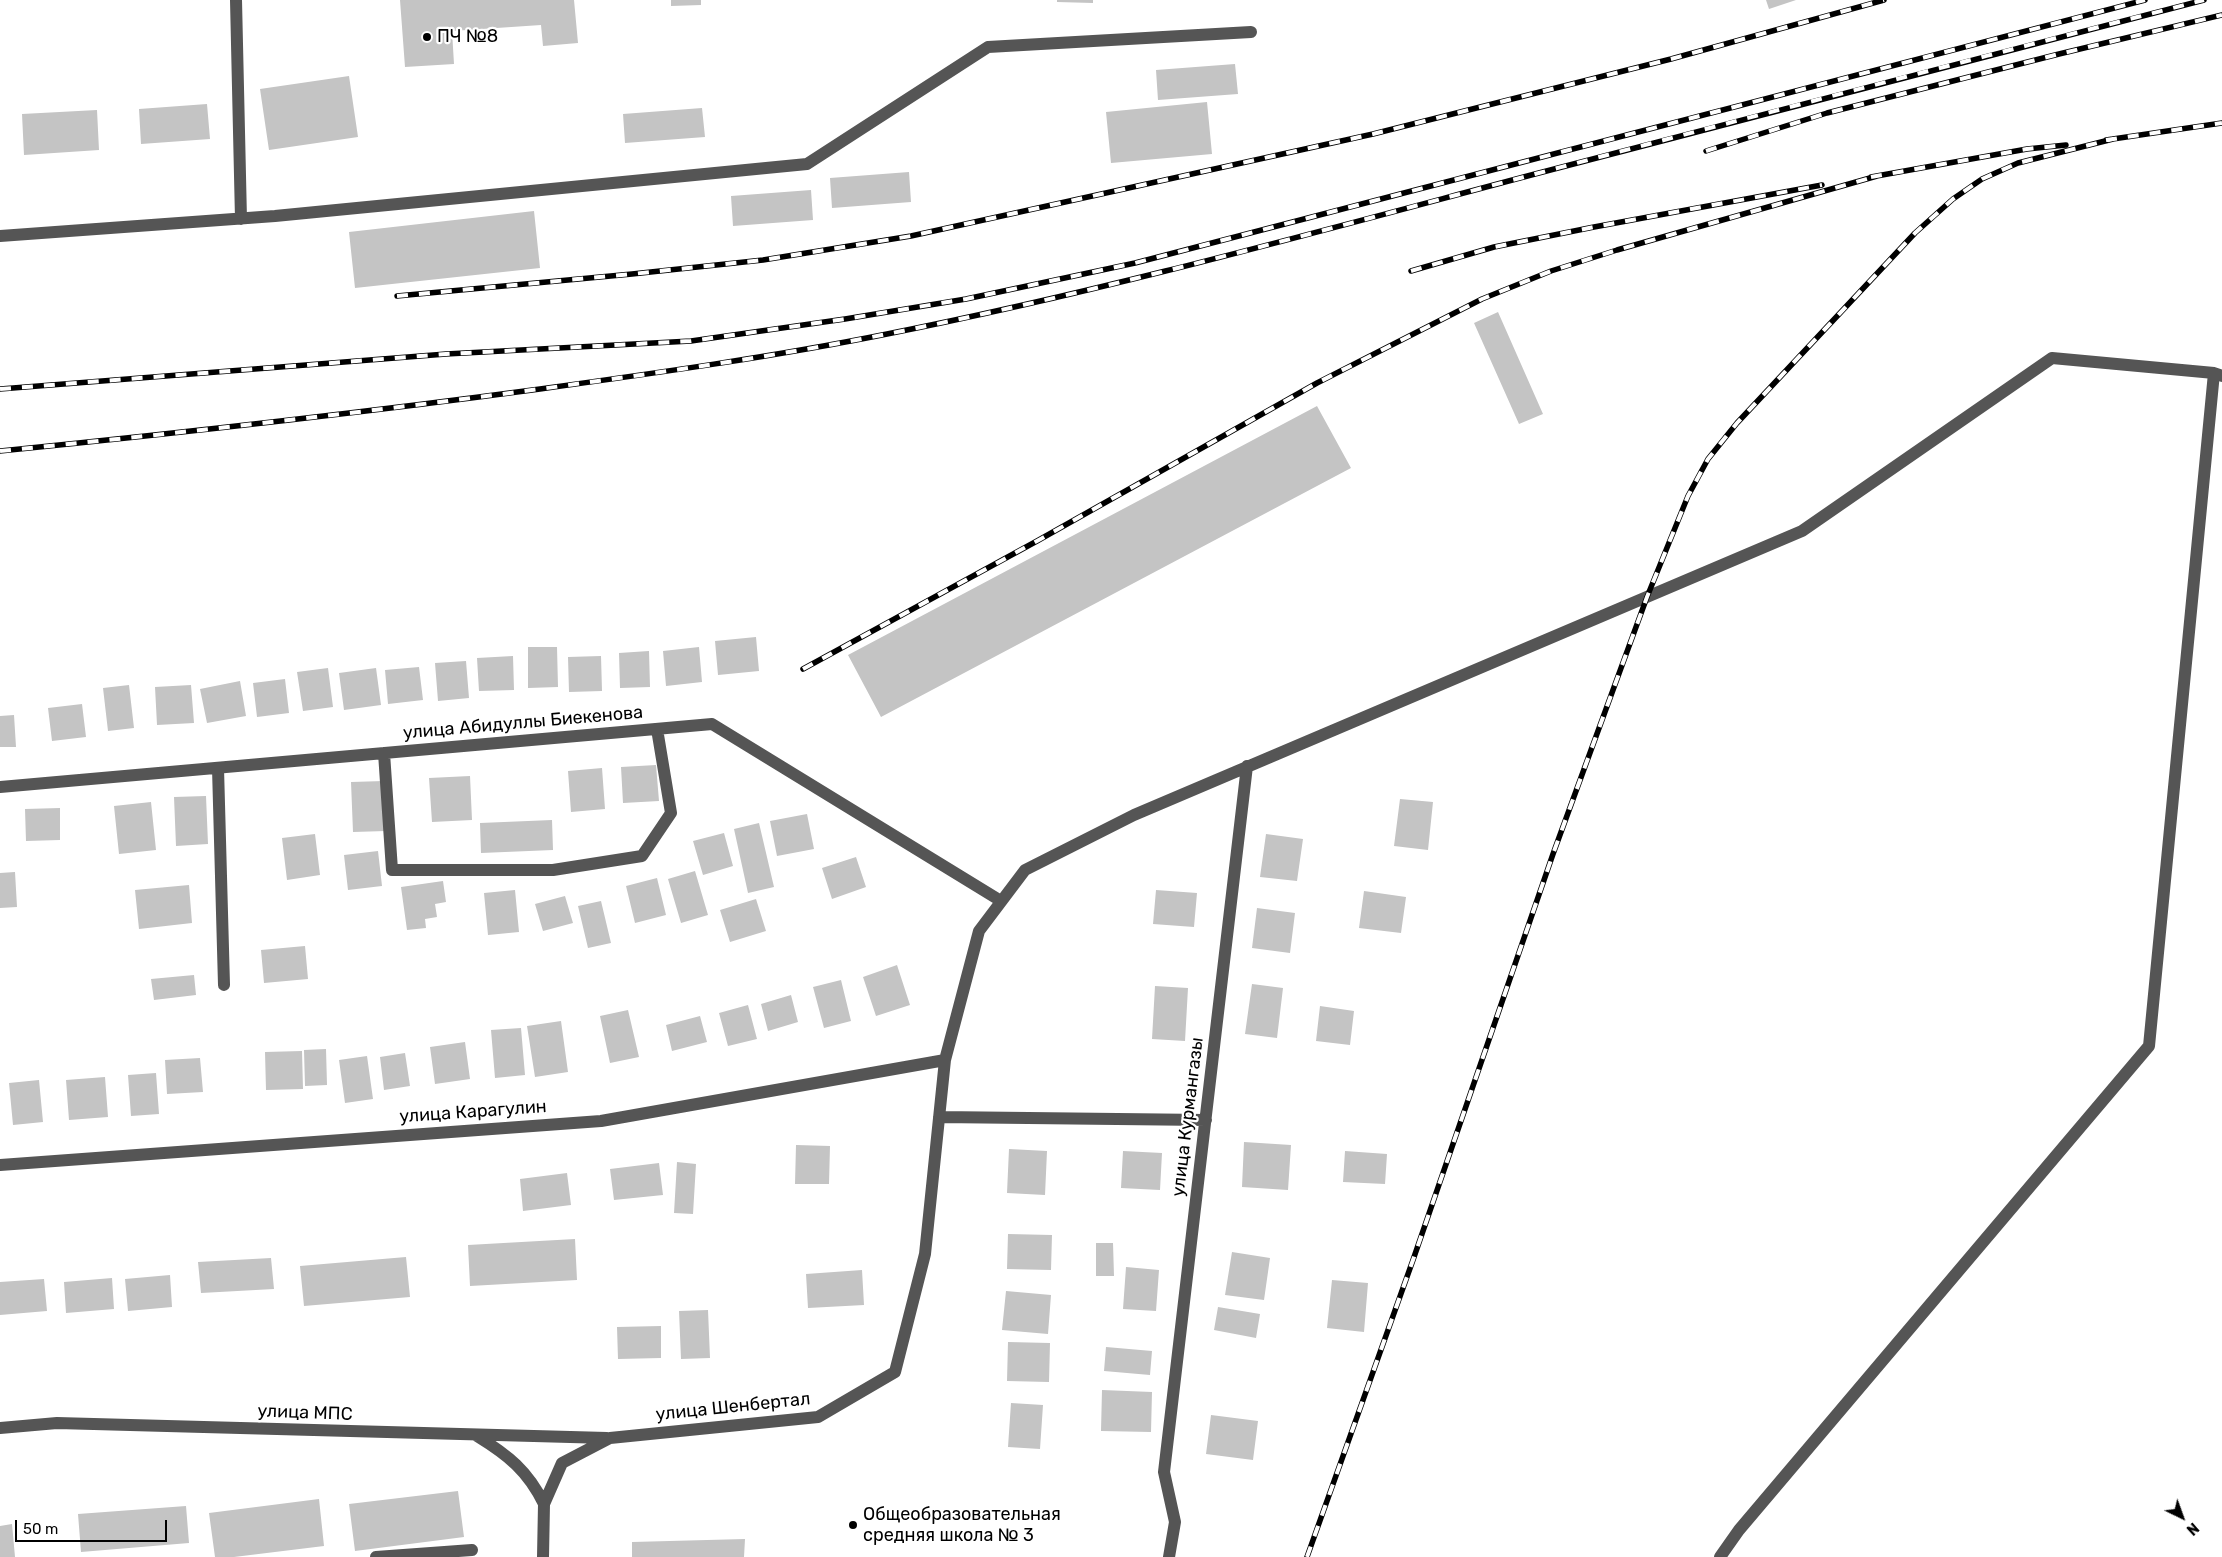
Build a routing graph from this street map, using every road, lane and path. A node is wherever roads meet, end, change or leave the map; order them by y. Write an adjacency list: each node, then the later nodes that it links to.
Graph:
1 (236, 0): 3 (street)
2 (1251, 32): 3 (street)
3 (241, 218): 4 (street)
4 (0, 236)
5 (2218, 375): 8 (street, улица Шенбертал); 25 (street)
6 (657, 729): 7 (street, улица Абидуллы Биекенова); 7 (street); 11 (street, улица Абидуллы Биекенова)
7 (384, 753): 9 (street, улица Абидуллы Биекенова)
8 (1247, 766): 11 (street, улица Шенбертал); 15 (street, улица Курмангазы)
9 (218, 768): 10 (street, улица Абидуллы Биекенова); 12 (street)
10 (0, 787)
11 (1001, 901): 13 (street, улица Шенбертал)
12 (224, 984)
13 (944, 1060): 14 (street, улица Шенбертал); 16 (street, улица Карагулин)
14 (939, 1117): 15 (street); 19 (street, улица Шенбертал)
15 (1206, 1120): 24 (street, улица Курмангазы)
16 (0, 1165)
17 (0, 1428): 18 (street, улица МПС)
18 (475, 1435): 19 (street, улица МПС); 20 (street)
19 (610, 1438): 20 (street, улица Шенбертал)
20 (544, 1504): 23 (street, улица Шенбертал)
21 (472, 1550): 22 (street)
22 (376, 1557)
23 (543, 1557)
24 (1169, 1557)
25 (1720, 1557)

